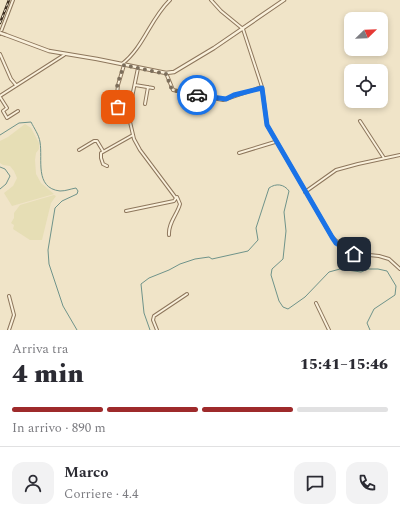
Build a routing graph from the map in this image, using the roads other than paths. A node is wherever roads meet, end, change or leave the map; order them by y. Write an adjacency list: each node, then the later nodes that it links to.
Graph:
1 (13, 0): 6 (street)
2 (170, 0): 9 (street)
3 (211, 0): 5 (street)
4 (284, 0): 5 (street)
5 (243, 29): 11 (street); 16 (street)
6 (0, 33): 8 (street, bridge)
7 (0, 54): 13 (street)
8 (64, 55): 9 (street); 13 (street)
9 (123, 65): 10 (street); 22 (street)
10 (138, 68): 11 (street); 12 (street)
11 (166, 74): 16 (street)
12 (135, 84): 14 (street); 18 (street)
13 (16, 85): 17 (street)
14 (148, 87): 15 (street); 19 (street)
15 (153, 88)
16 (262, 88): 23 (street)
17 (0, 96): 20 (street)
18 (131, 102)
19 (145, 104)
20 (18, 111)
21 (360, 120): 28 (street)
22 (133, 135): 25 (street); 31 (street)
23 (275, 142): 26 (street); 30 (street)
24 (79, 150): 25 (street)
25 (103, 151): 29 (street)
26 (239, 153)
27 (400, 154): 28 (street)
28 (384, 158): 30 (street)
29 (107, 166)
30 (305, 192): 34 (street)
31 (176, 196): 32 (street); 33 (street)
32 (126, 212)
33 (169, 235)
34 (400, 269)
35 (187, 294): 39 (street)
36 (9, 296): 38 (street)
37 (316, 303): 40 (street)
38 (9, 330)
39 (157, 330)
40 (329, 330)

